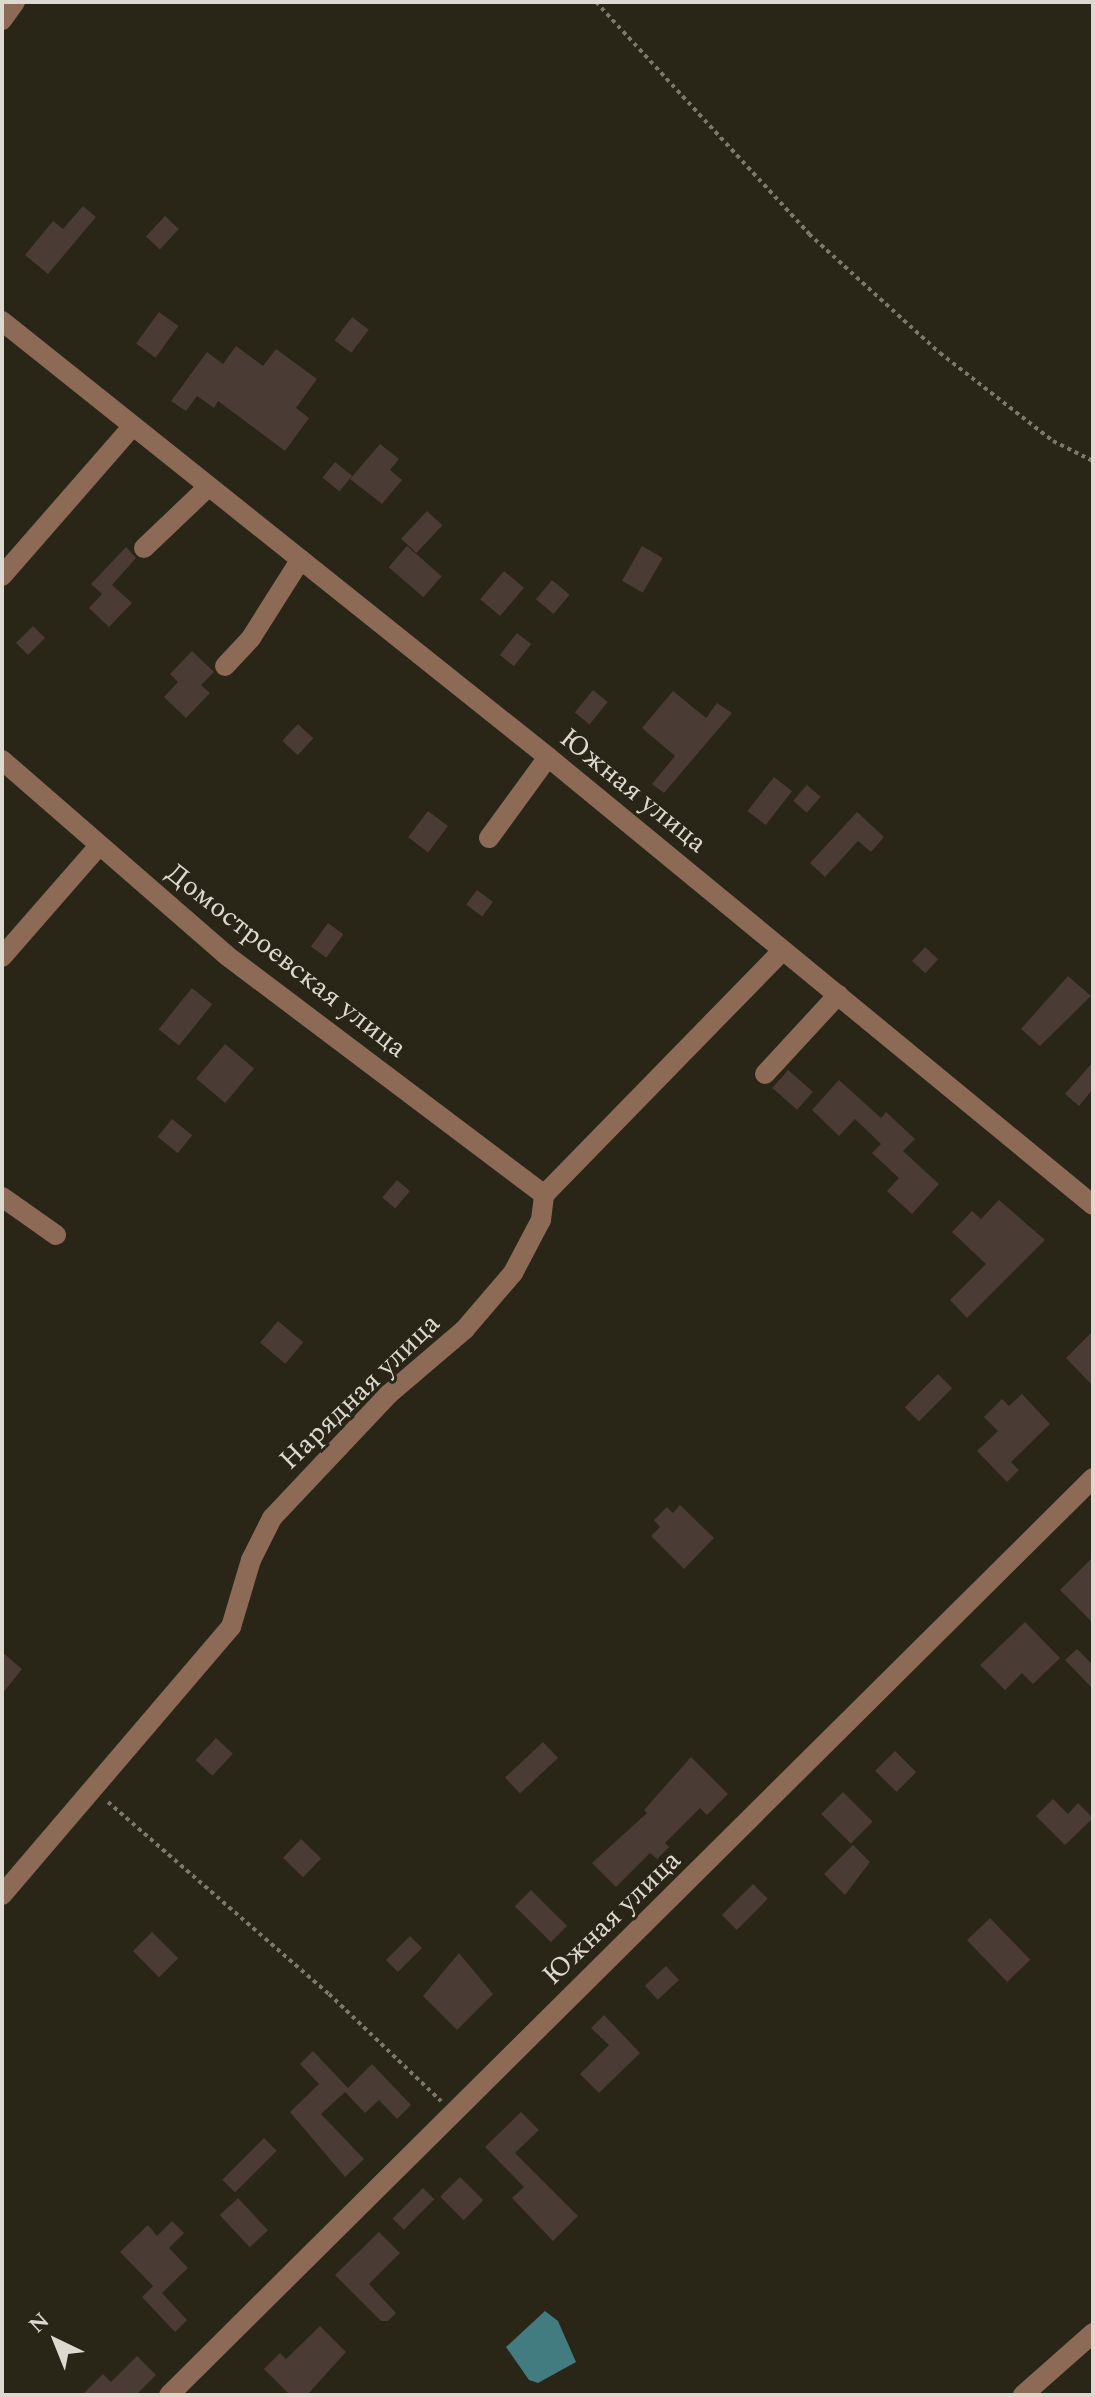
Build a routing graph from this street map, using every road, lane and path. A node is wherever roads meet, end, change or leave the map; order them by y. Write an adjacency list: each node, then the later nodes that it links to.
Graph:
1 (15, 2): 3 (street)
2 (596, 2): 6 (path)
3 (2, 20)
4 (2, 321): 5 (street, Южная улица)
5 (132, 427): 7 (street, Южная улица); 10 (street)
6 (1093, 461)
7 (208, 487): 8 (street); 9 (street, Южная улица)
8 (144, 548)
9 (301, 559): 11 (street); 12 (street, Южная улица)
10 (2, 576)
11 (225, 666)
12 (548, 757): 14 (street); 16 (street, Южная улица)
13 (2, 760): 15 (street, Домостроевская улица)
14 (489, 838)
15 (98, 847): 17 (street); 20 (street, Домостроевская улица)
16 (783, 950): 18 (street, Южная улица); 20 (street, Нарядная улица)
17 (2, 957)
18 (838, 995): 19 (street); 22 (street, Южная улица)
19 (765, 1074)
20 (544, 1195): 25 (street, Нарядная улица)
21 (2, 1197): 23 (street)
22 (1093, 1205)
23 (56, 1235)
24 (1093, 1478): 27 (street, Южная улица)
25 (90, 1789): 26 (street, Нарядная улица); 27 (path)
26 (2, 1895)
27 (454, 2112): 29 (street, Южная улица)
28 (1093, 2333): 30 (street)
29 (169, 2395)
30 (1023, 2395)

